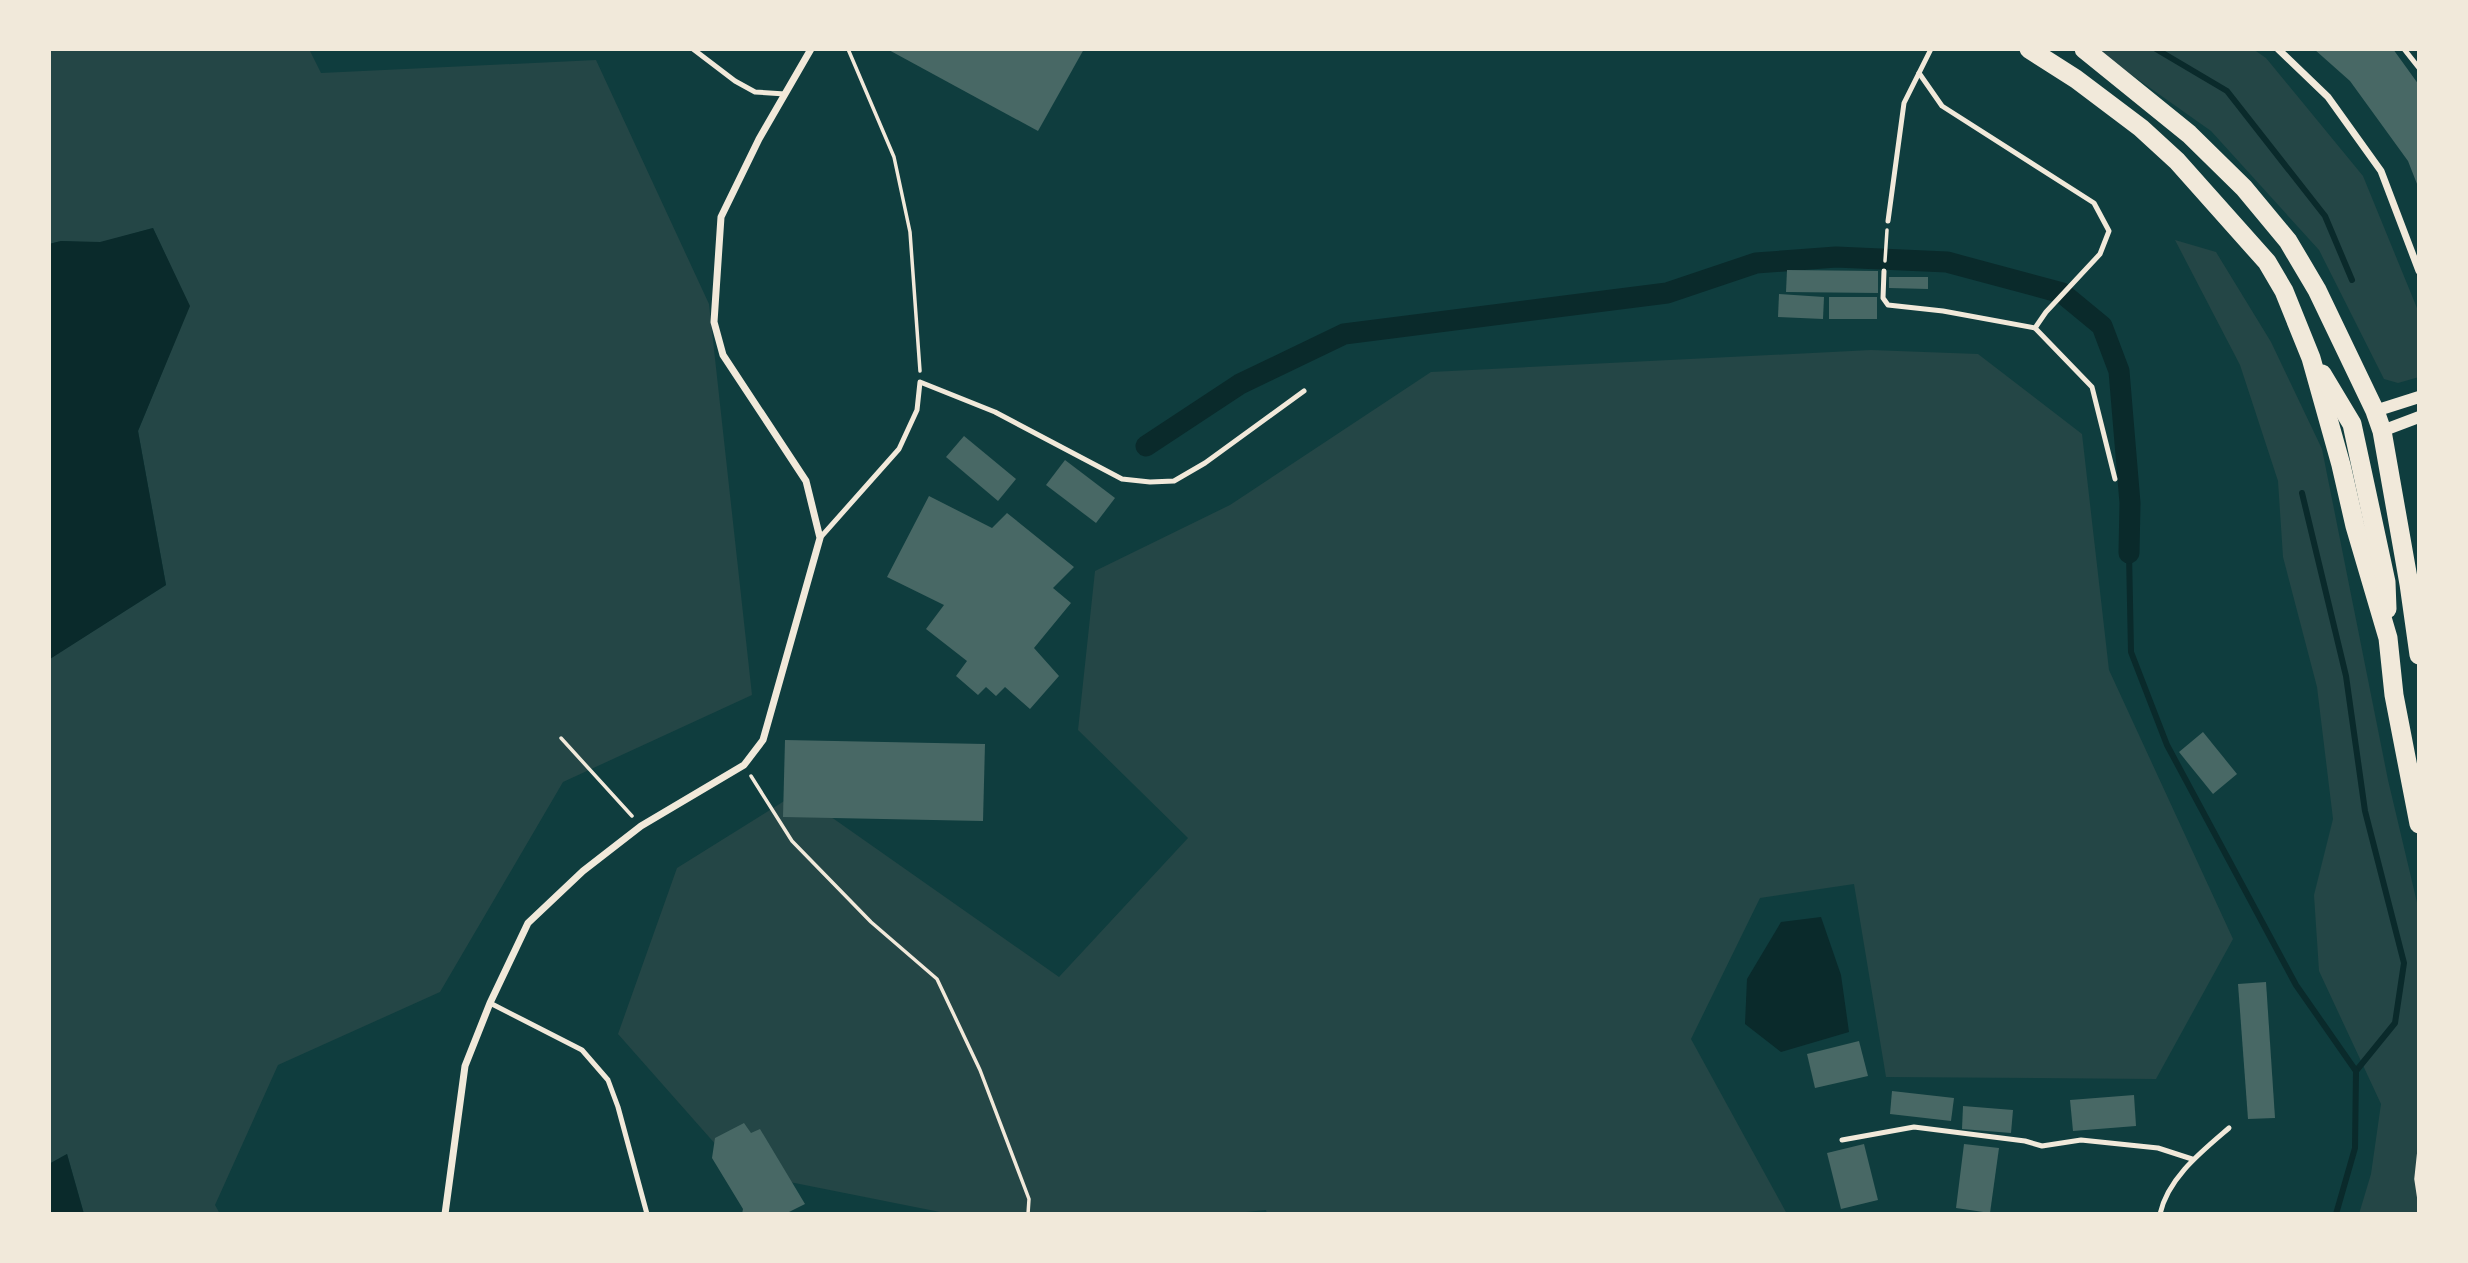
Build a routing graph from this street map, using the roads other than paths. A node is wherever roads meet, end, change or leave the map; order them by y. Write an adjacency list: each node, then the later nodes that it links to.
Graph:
1 (693, 49): 10 (lane)
2 (811, 49): 10 (street)
3 (1931, 49): 9 (lane)
4 (2029, 49): 15 (highway)
5 (2084, 49): 18 (highway)
6 (2404, 49): 8 (lane)
7 (2283, 50): 13 (street)
8 (2419, 68)
9 (1919, 73): 11 (lane); 14 (lane)
10 (785, 94): 23 (street)
11 (1888, 221)
12 (1885, 271): 14 (lane)
13 (2419, 271)
14 (2035, 328): 22 (lane)
15 (2311, 358): 20 (highway); 24 (highway)
16 (1304, 391): 23 (lane)
17 (2419, 397): 18 (street)
18 (2375, 411): 20 (highway); 21 (highway)
19 (2419, 417): 21 (street)
20 (2352, 424): 21 (highway); 24 (highway)
21 (2382, 431): 25 (highway)
22 (2115, 479)
23 (820, 538): 27 (street)
24 (2388, 638): 26 (highway)
25 (2419, 655)
26 (2419, 824)
27 (490, 1003): 31 (street); 32 (lane)
28 (2229, 1128): 30 (lane)
29 (1842, 1140): 30 (lane)
30 (2192, 1159): 33 (lane)
31 (445, 1214)
32 (648, 1214)
33 (2160, 1214)

